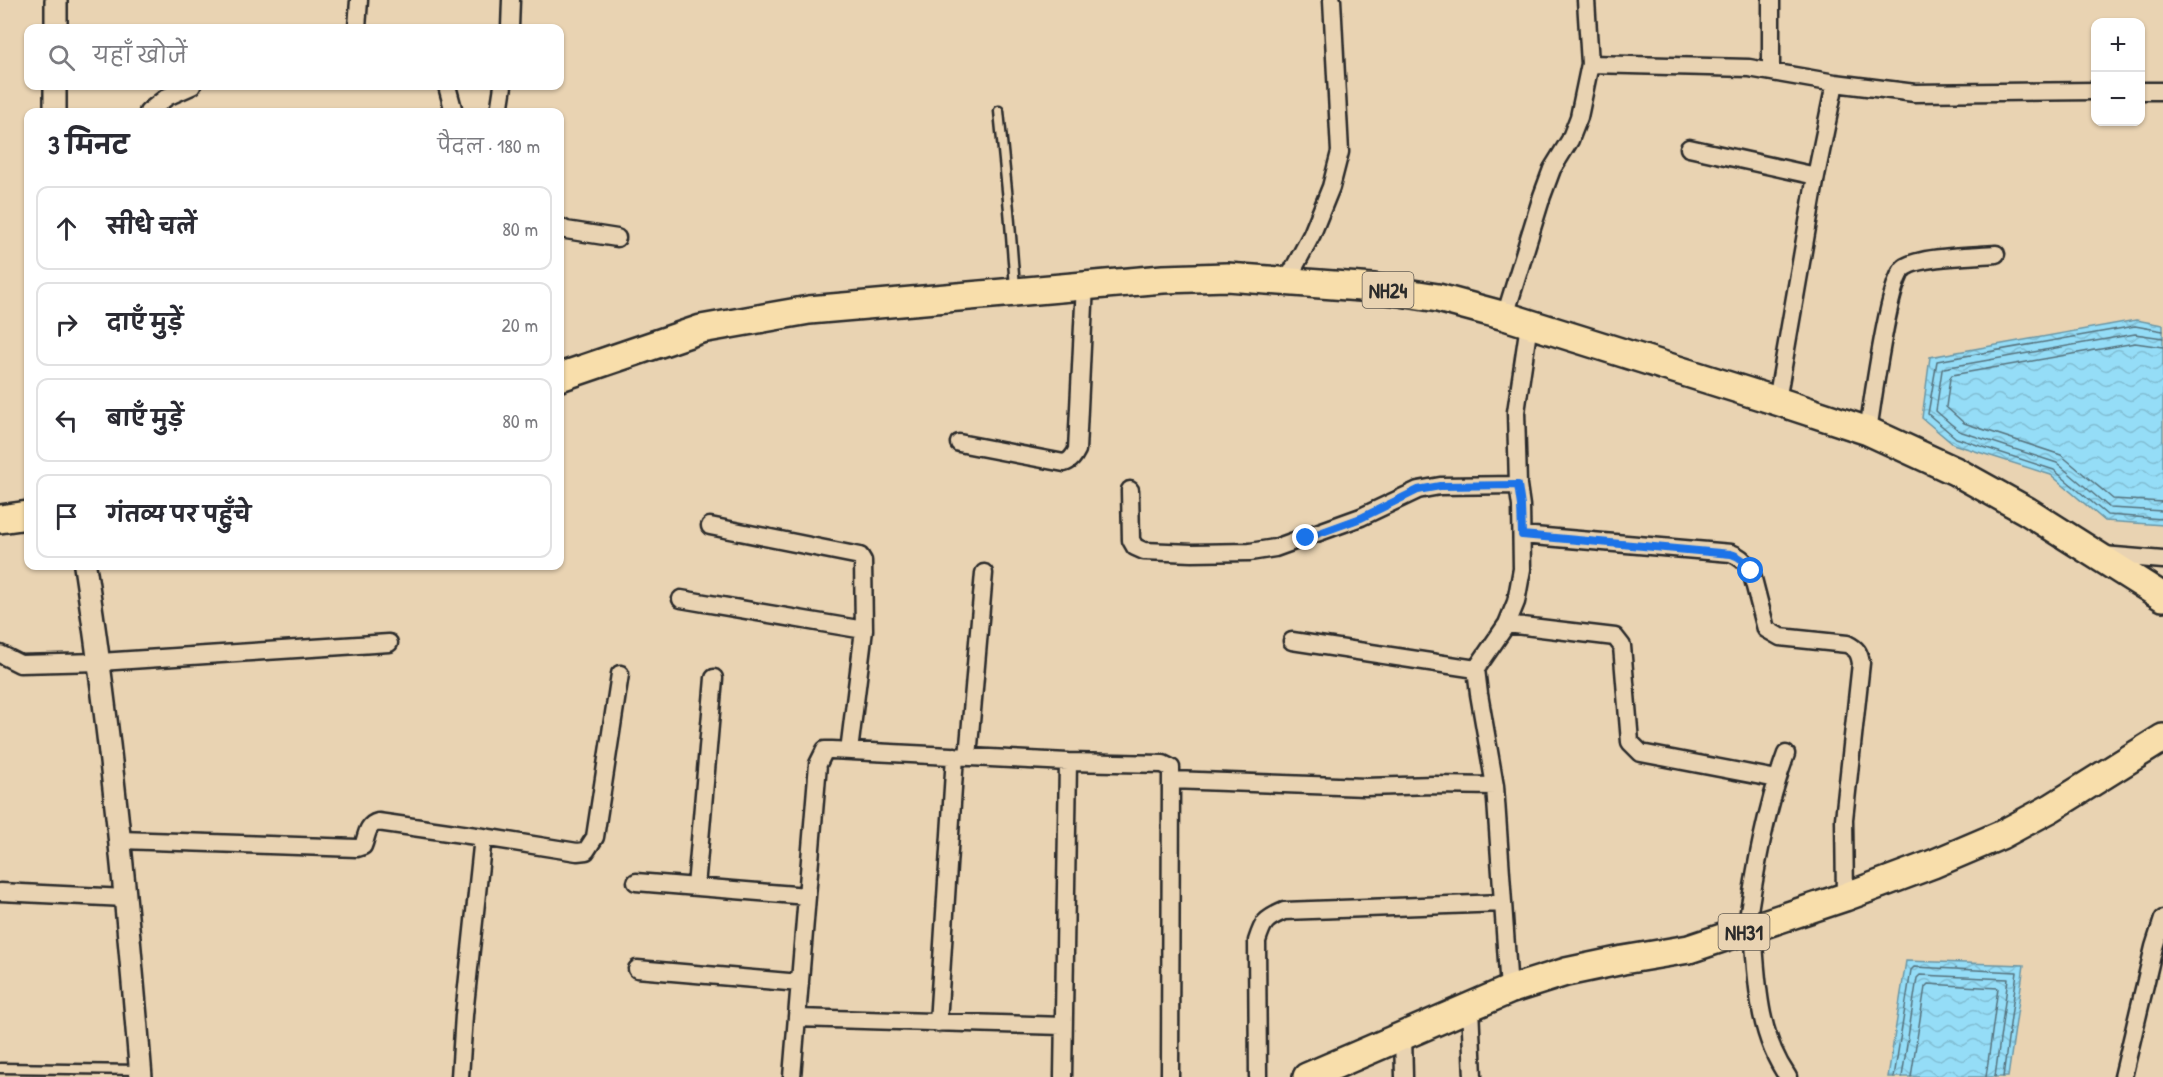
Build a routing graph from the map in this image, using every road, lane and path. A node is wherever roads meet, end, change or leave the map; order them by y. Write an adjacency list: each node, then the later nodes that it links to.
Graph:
1 (56, 0): 7 (street)
2 (359, 0): 8 (street)
3 (511, 0): 9 (street)
4 (1332, 0): 30 (street)
5 (1586, 0): 10 (street)
6 (1771, 0): 11 (street)
7 (56, 24)
8 (357, 24)
9 (510, 24)
10 (1590, 64): 11 (street); 33 (street)
11 (1771, 71): 12 (street)
12 (1835, 83): 17 (street); 26 (street)
13 (56, 90): 20 (street)
14 (183, 90): 21 (street)
15 (448, 90): 22 (street)
16 (502, 90): 23 (street)
17 (2091, 91)
18 (2145, 91): 19 (street)
19 (2163, 91)
20 (55, 108)
21 (153, 108)
22 (453, 108)
23 (500, 108)
24 (999, 111): 32 (lane)
25 (1689, 148): 26 (street)
26 (1816, 176): 35 (street)
27 (564, 229): 28 (street)
28 (617, 238)
29 (1996, 254): 36 (street)
30 (1287, 281): 31 (highway, NH24); 33 (highway, NH24)
31 (1085, 285): 32 (highway, NH24); 37 (street)
32 (1015, 291): 34 (highway, NH24)
33 (1517, 320): 35 (highway, NH24); 38 (street)
34 (564, 376)
35 (1777, 401): 36 (highway, NH24)
36 (1868, 431): 44 (highway, NH24)
37 (959, 442)
38 (1518, 485): 39 (street); 43 (street)
39 (1130, 490)
40 (24, 516): 41 (highway)
41 (0, 519)
42 (710, 526): 51 (street)
43 (1522, 535): 50 (street); 73 (street)
44 (2099, 555): 45 (street); 48 (highway, NH24)
45 (2163, 560)
46 (86, 570): 55 (street)
47 (984, 573): 62 (street)
48 (2163, 597)
49 (681, 599): 51 (street)
50 (1507, 624): 56 (street); 64 (street)
51 (864, 630): 60 (street)
52 (1292, 641): 56 (street)
53 (389, 643): 55 (street)
54 (0, 654): 55 (street)
55 (100, 662): 68 (street)
56 (1476, 669): 66 (street)
57 (620, 674): 67 (street)
58 (714, 678): 70 (street)
59 (2163, 738): 73 (highway, NH31)
60 (849, 751): 62 (street); 72 (street)
61 (1786, 754): 64 (street)
62 (961, 756): 63 (street); 83 (street)
63 (1068, 762): 65 (street); 84 (street)
64 (1777, 779): 77 (street)
65 (1172, 780): 66 (street); 91 (street)
66 (1495, 786): 75 (street)
67 (483, 837): 68 (street); 88 (street)
68 (120, 840): 74 (street)
69 (636, 882): 70 (street)
70 (696, 886): 72 (street)
71 (0, 892): 74 (street)
72 (807, 896): 79 (street)
73 (1845, 897): 77 (highway, NH31)
74 (126, 898): 87 (street)
75 (1503, 903): 80 (street); 92 (street)
76 (2163, 919): 97 (street)
77 (1749, 930): 80 (highway, NH31); 96 (street)
78 (637, 969): 79 (street)
79 (800, 983): 82 (street)
80 (1509, 990): 81 (highway, NH31)
81 (1470, 1006): 85 (highway, NH31); 95 (street)
82 (797, 1018): 83 (street); 89 (street)
83 (938, 1023): 84 (street)
84 (1064, 1026): 90 (street)
85 (1402, 1035): 93 (highway, NH31); 94 (street)
86 (0, 1068): 87 (lane)
87 (141, 1073)
88 (460, 1077)
89 (792, 1077)
90 (1063, 1077)
91 (1170, 1077)
92 (1258, 1077)
93 (1307, 1077)
94 (1404, 1077)
95 (1473, 1077)
96 (1788, 1077)
97 (2123, 1077)

